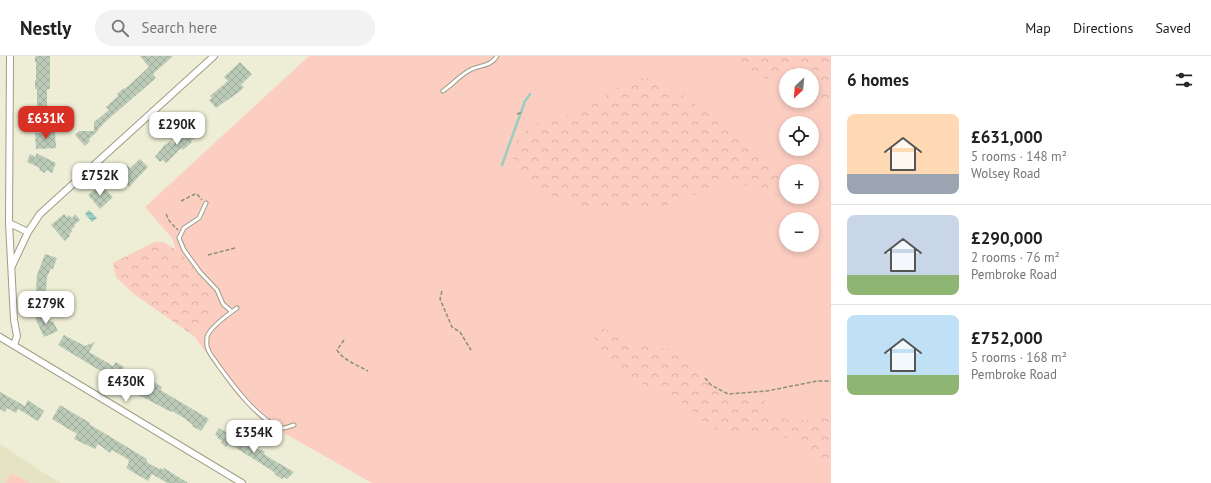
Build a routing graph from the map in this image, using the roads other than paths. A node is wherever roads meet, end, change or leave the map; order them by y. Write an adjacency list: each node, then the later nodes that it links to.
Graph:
1 (10, 56): 6 (street)
2 (214, 56): 7 (street)
3 (497, 56): 4 (lane)
4 (444, 91)
5 (206, 203): 10 (lane)
6 (10, 223): 7 (street); 8 (street)
7 (28, 232): 8 (street)
8 (12, 266): 12 (street)
9 (237, 308): 10 (lane)
10 (232, 311): 13 (lane)
11 (0, 337): 12 (street)
12 (14, 346): 14 (street)
13 (294, 425)
14 (242, 483)

